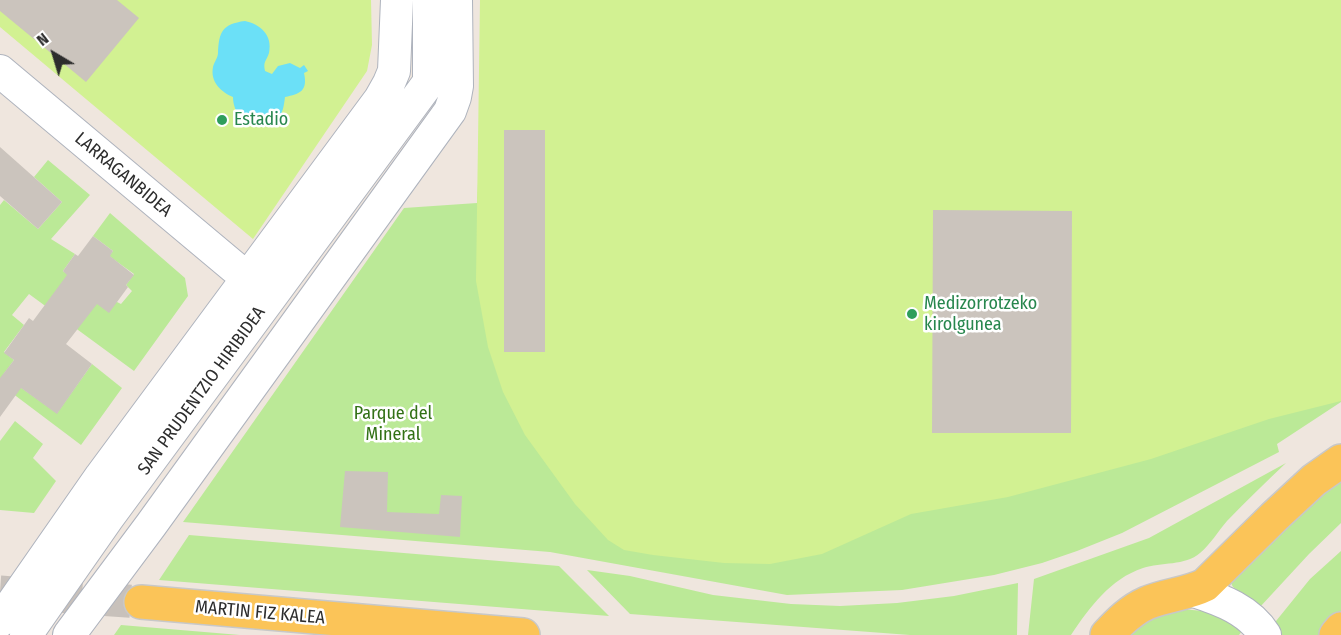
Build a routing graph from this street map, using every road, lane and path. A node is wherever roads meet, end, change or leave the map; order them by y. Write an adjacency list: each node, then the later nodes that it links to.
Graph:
1 (397, 0): 6 (street, SAN PRUDENTZIO HIRIBIDEA)
2 (429, 0): 5 (street)
3 (456, 0): 5 (street)
4 (0, 71): 11 (street, LARRAGANBIDEA)
5 (443, 84): 7 (street, SAN PRUDENTZIO HIRIBIDEA); 9 (street, SAN PRUDENTZIO HIRIBIDEA)
6 (380, 99): 7 (street); 8 (street, SAN PRUDENTZIO HIRIBIDEA)
7 (387, 140): 8 (street); 9 (street); 10 (street); 17 (street, SAN PRUDENTZIO HIRIBIDEA)
8 (348, 142): 11 (street, SAN PRUDENTZIO HIRIBIDEA)
9 (426, 145): 10 (street, SAN PRUDENTZIO HIRIBIDEA)
10 (396, 186): 18 (street, SAN PRUDENTZIO HIRIBIDEA)
11 (247, 278): 15 (street, SAN PRUDENTZIO HIRIBIDEA)
12 (1341, 461): 13 (main road)
13 (1194, 591): 20 (main road); 21 (street)
14 (141, 603): 19 (main road, MARTIN FIZ KALEA)
15 (0, 621)
16 (1341, 629): 22 (main road)
17 (26, 635)
18 (69, 635)
19 (523, 635)
20 (1107, 635)
21 (1266, 635)
22 (1336, 635)

